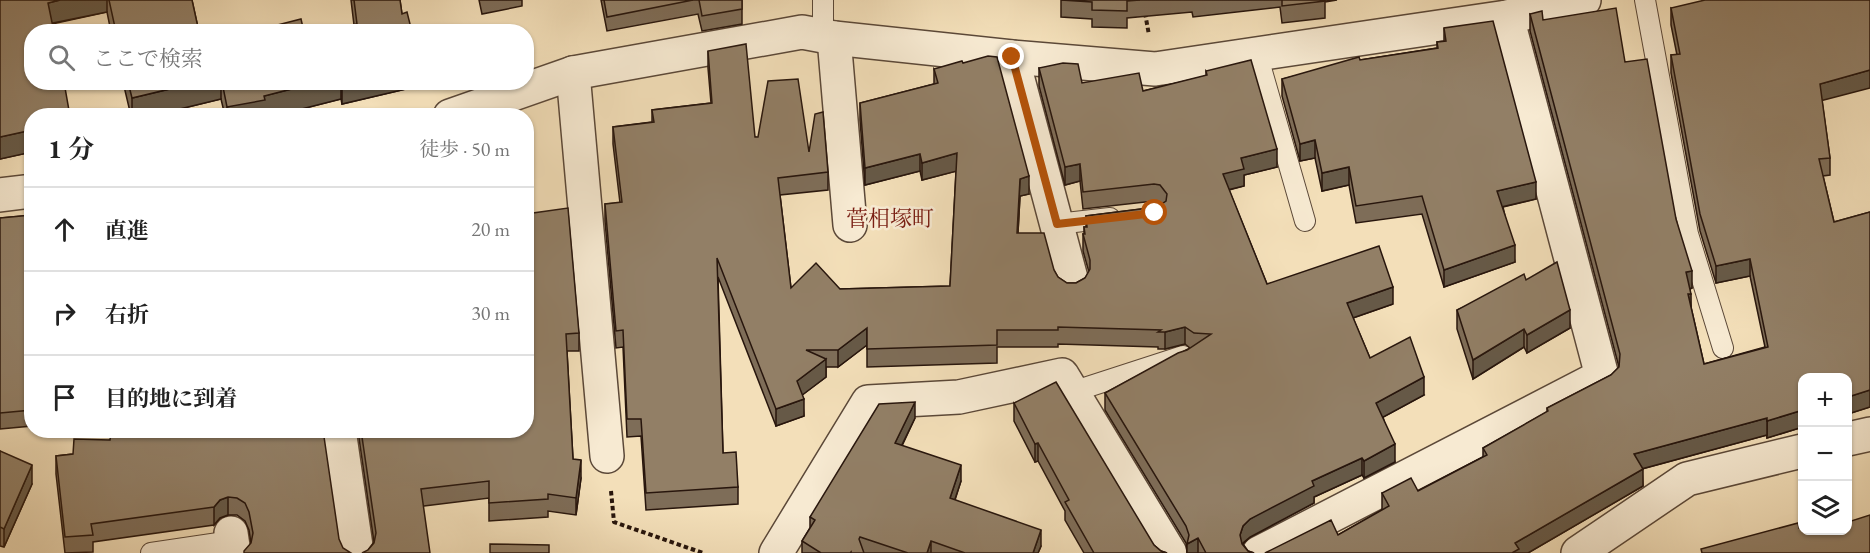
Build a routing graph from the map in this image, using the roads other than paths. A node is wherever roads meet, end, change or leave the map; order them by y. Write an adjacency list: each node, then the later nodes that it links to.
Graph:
1 (824, 0): 5 (lane)
2 (1584, 0): 4 (street)
3 (1645, 0): 19 (lane)
4 (1508, 17): 6 (street); 32 (street)
5 (828, 37): 7 (street); 8 (street); 17 (street)
6 (1257, 54): 7 (street); 15 (lane)
7 (1012, 57): 16 (street)
8 (573, 73): 9 (street); 26 (street)
9 (534, 87)
10 (524, 90): 11 (street)
11 (473, 108)
12 (24, 192): 13 (street)
13 (0, 195)
14 (1133, 215): 16 (lane)
15 (1305, 220)
16 (1057, 224): 18 (street)
17 (850, 225)
18 (1072, 282)
19 (1723, 348)
20 (1183, 356): 21 (lane)
21 (1072, 392): 30 (street); 31 (street)
22 (1870, 434): 24 (street)
23 (340, 438): 29 (street)
24 (1852, 439)
25 (1798, 452): 33 (street)
26 (607, 456)
27 (233, 542): 28 (lane)
28 (151, 553)
29 (357, 553)
30 (776, 553)
31 (1170, 553)
32 (1258, 553)
33 (1578, 553)

